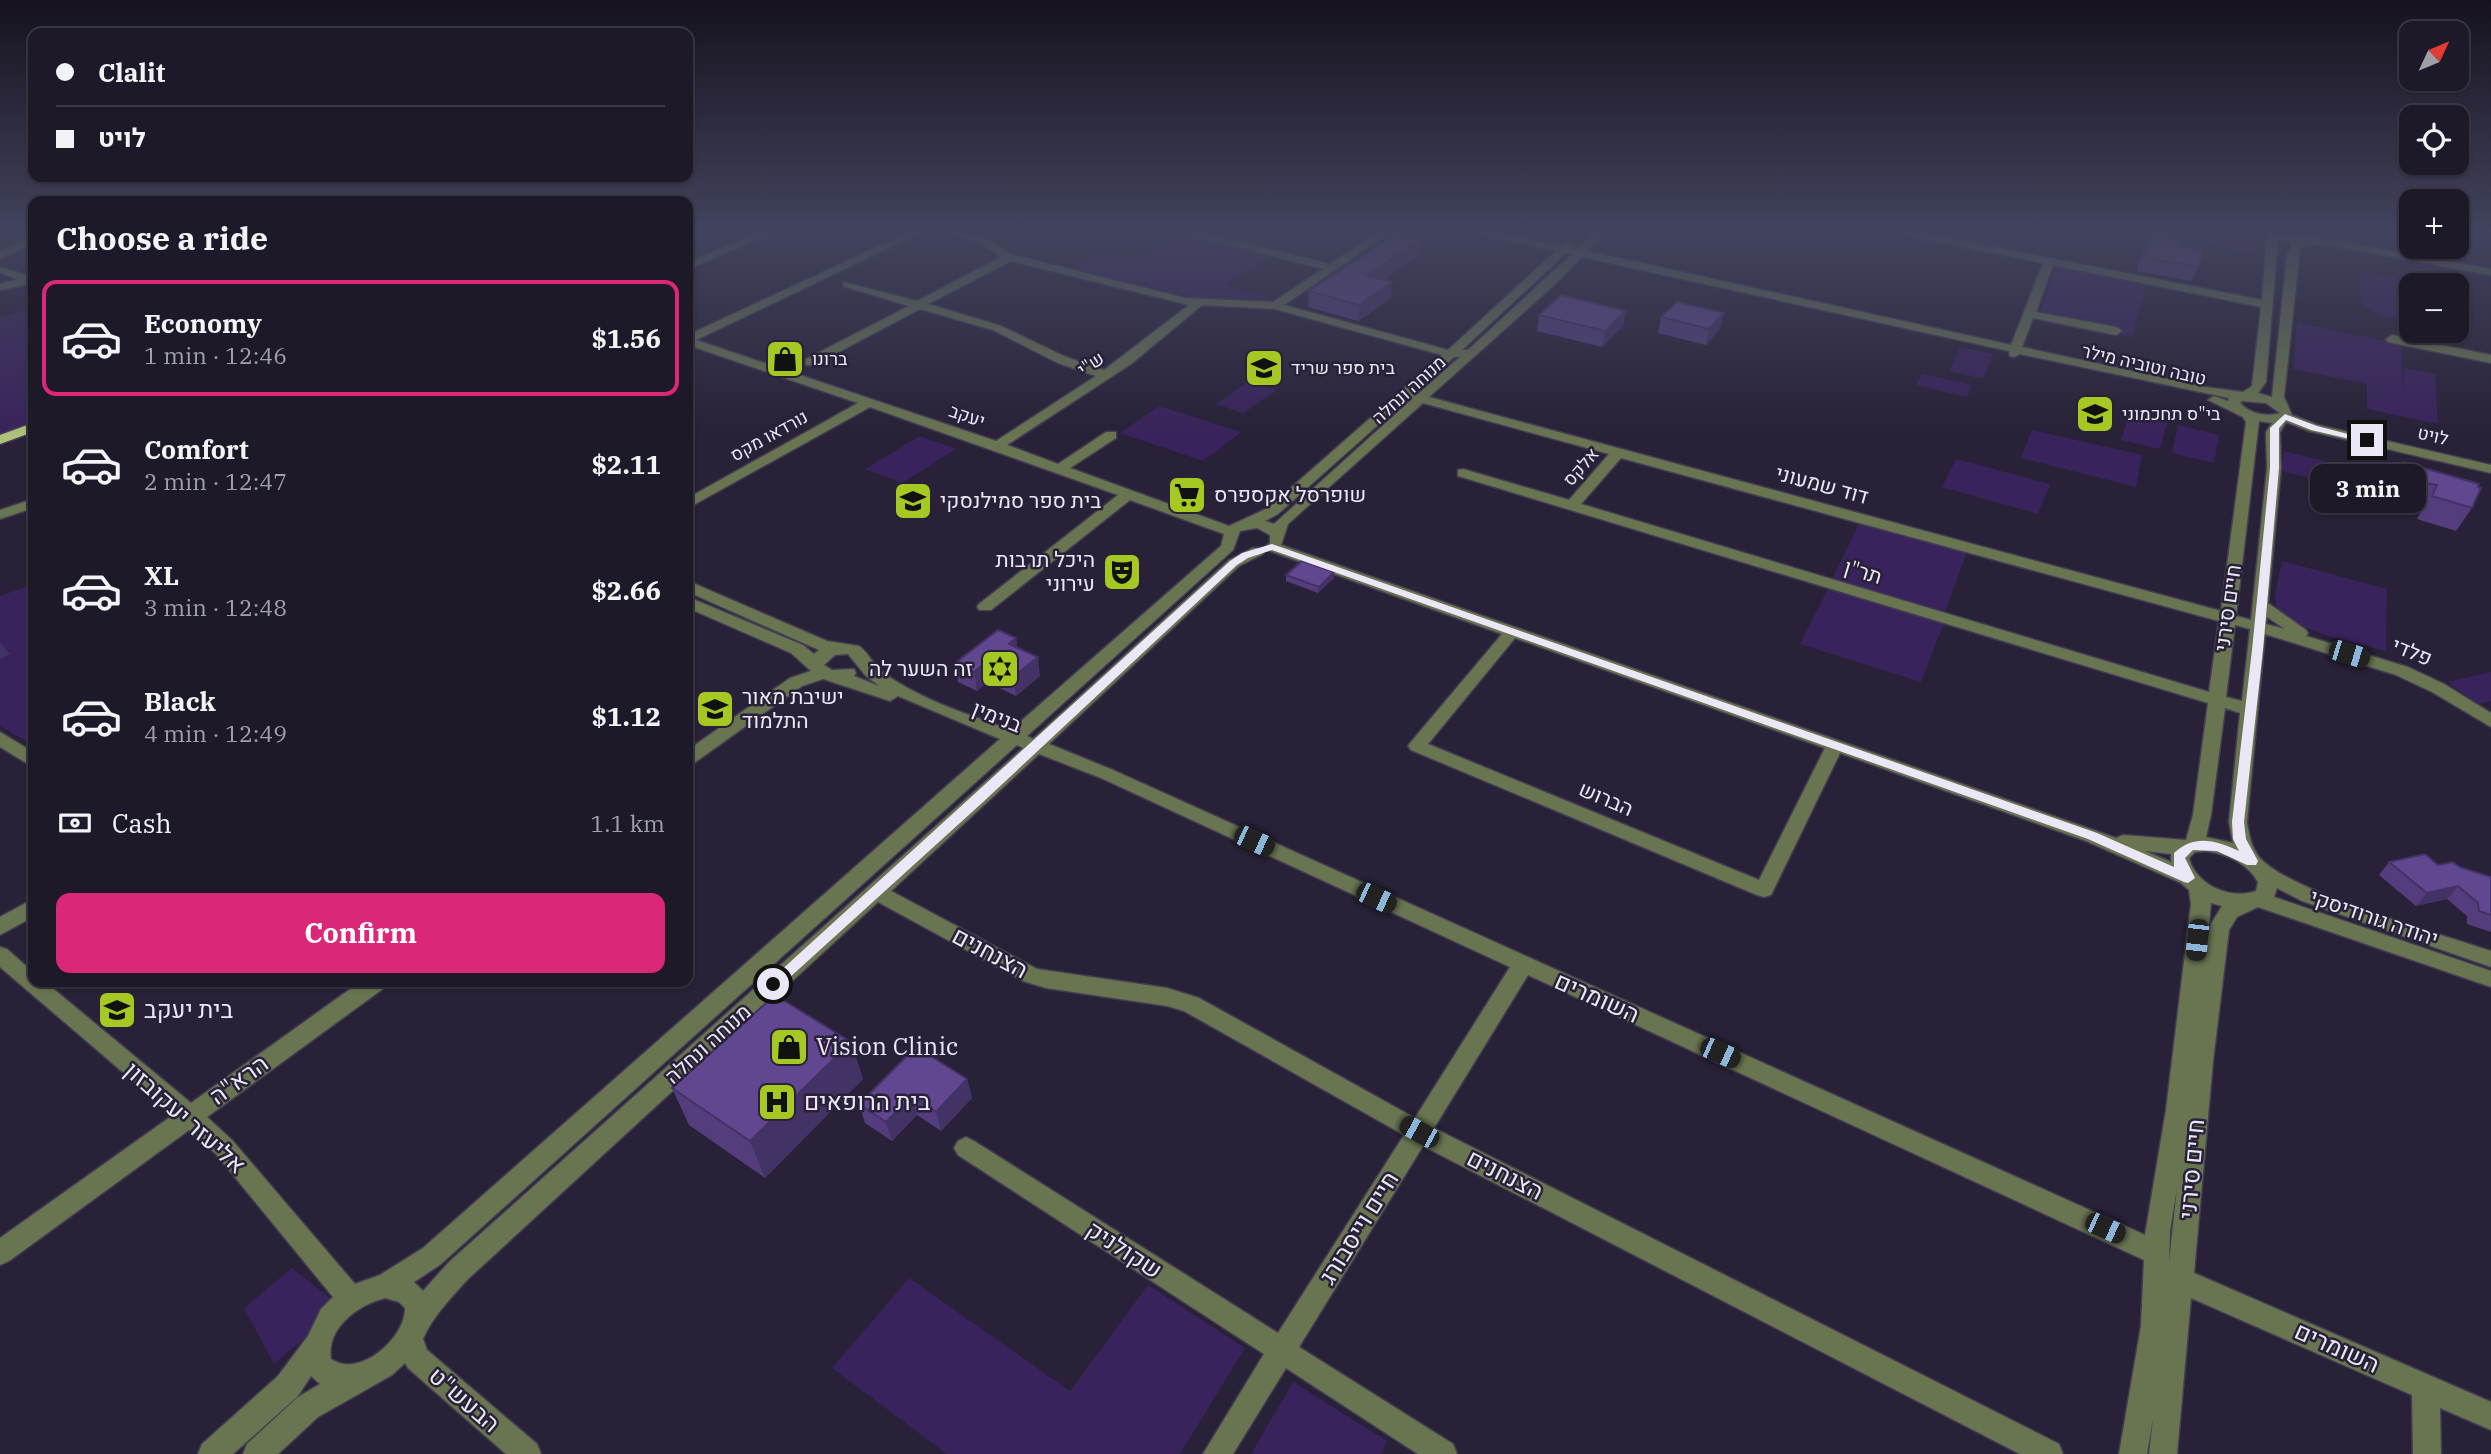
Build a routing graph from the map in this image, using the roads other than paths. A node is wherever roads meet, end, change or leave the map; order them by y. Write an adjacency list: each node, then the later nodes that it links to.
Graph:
1 (771, 301): 19 (street)
2 (909, 301): 14 (street)
3 (927, 301): 14 (street)
4 (1189, 301): 13 (street)
5 (1283, 301): 16 (street)
6 (1511, 301): 24 (street, מנוחה ונחלה)
7 (1531, 301): 23 (street, מנוחה ונחלה)
8 (1794, 301): 22 (street, טובה וטוביה מילר)
9 (2036, 301): 17 (street)
10 (2250, 301): 15 (street)
11 (2265, 301): 15 (street)
12 (2289, 301): 32 (street, חיים סירני)
13 (1198, 303): 16 (street); 27 (street, ש"י)
14 (921, 304): 26 (street); 27 (street)
15 (2265, 304): 31 (street)
16 (1275, 306): 24 (street)
17 (2031, 314): 18 (street); 22 (street)
18 (2116, 331)
19 (693, 338)
20 (2392, 339): 25 (street)
21 (693, 342): 30 (street, יעקב)
22 (2015, 351): 31 (street, טובה וטוביה מילר)
23 (1471, 353): 24 (street); 29 (street, מנוחה ונחלה)
24 (1450, 354): 28 (street, מנוחה ונחלה)
25 (2491, 359)
26 (810, 362)
27 (1106, 375): 37 (street, ש"י)
28 (1406, 395): 29 (street, דוד שמעוני); 48 (street, מנוחה ונחלה)
29 (1421, 399): 39 (street, דוד שמעוני); 50 (street, מנוחה ונחלה)
30 (869, 402): 37 (street, יעקב); 44 (street, נורדאו מקס)
31 (2244, 404): 32 (street); 32 (street); 55 (street, חיים סירני)
32 (2282, 413): 40 (street, לויט); 53 (street, חיים סירני)
33 (28, 428): 36 (main road)
34 (1111, 435): 41 (street)
35 (28, 438): 38 (main road)
36 (0, 440)
37 (997, 446): 41 (street, יעקב)
38 (0, 449)
39 (1618, 453): 46 (street, אלקס); 55 (street, דוד שמעוני)
40 (2491, 468)
41 (1060, 469): 43 (street, יעקב)
42 (1463, 472): 46 (street, תר"ן)
43 (1128, 494): 49 (street, יעקב); 54 (street)
44 (693, 501)
45 (28, 505): 47 (street)
46 (1572, 506): 63 (street, תר"ן)
47 (0, 516)
48 (1250, 524): 49 (street, מנוחה ונחלה); 50 (street)
49 (1230, 537): 50 (street, יעקב); 67 (street, מנוחה ונחלה)
50 (1269, 544): 57 (street); 67 (street, מנוחה ונחלה)
51 (693, 588): 58 (street)
52 (693, 604): 62 (street, בנימין)
53 (2261, 605): 56 (street, חיים סירני); 59 (street)
54 (985, 607)
55 (2227, 618): 56 (street, פלדי); 63 (street, חיים סירני)
56 (2260, 627): 59 (street, פלדי); 60 (street, חיים סירני)
57 (1511, 633): 68 (street); 68 (street, הברוש)
58 (840, 648): 61 (street, בנימין); 62 (street)
59 (2328, 648): 60 (street); 65 (street, פלדי)
60 (2258, 650): 64 (street, חיים סירני)
61 (861, 658): 62 (street); 67 (street, בנימין)
62 (825, 672): 67 (street, בנימין); 69 (street)
63 (2215, 699): 64 (street, תר"ן); 72 (street, חיים סירני)
64 (2251, 710): 73 (street, חיים סירני)
65 (2491, 721)
66 (0, 738): 70 (street)
67 (1019, 745): 75 (street, מנוחה ונחלה); 81 (street, השומרים); 92 (street, מנוחה ונחלה)
68 (1835, 745): 71 (street)
69 (693, 755)
70 (28, 758)
71 (2093, 836): 72 (street); 74 (street)
72 (2190, 846): 73 (street, יהודה גורודיסקי); 74 (street, חיים סירני)
73 (2256, 866): 76 (street); 80 (street, יהודה גורודיסקי)
74 (2193, 882): 76 (street, יהודה גורודיסקי); 90 (street, חיים סירני)
75 (876, 892): 87 (street, הצנחנים); 94 (street, מנוחה ונחלה)
76 (2255, 901): 82 (street, יהודה גורודיסקי); 91 (street, חיים סירני)
77 (28, 910): 78 (street)
78 (0, 927)
79 (0, 955): 83 (street, אליעזר יעקובזון)
80 (2491, 959)
81 (1523, 965): 87 (street, חיים וייסבורג); 90 (street, השומרים)
82 (2491, 979)
83 (28, 980)
84 (36, 987): 86 (street, אליעזר יעקובזון)
85 (369, 987): 86 (street, הרא"ה)
86 (190, 1115): 89 (street, הרא"ה); 93 (street, אליעזר יעקובזון)
87 (1419, 1132): 96 (street, חיים וייסבורג); 105 (street, הצנחנים)
88 (966, 1148): 96 (street, שקולניק)
89 (0, 1253)
90 (2157, 1253): 106 (street, חיים סירני)
91 (2182, 1281): 98 (street, השומרים); 107 (street, חיים סירני)
92 (385, 1286): 93 (street); 94 (street)
93 (351, 1299): 95 (street)
94 (414, 1331): 97 (street); 102 (street, הבעש"ט)
95 (317, 1345): 97 (street); 100 (street)
96 (1282, 1352): 103 (street, חיים וייסבורג); 104 (street, שקולניק)
97 (365, 1375): 101 (street)
98 (2426, 1387): 99 (street, השומרים); 108 (street)
99 (2491, 1416)
100 (212, 1454)
101 (257, 1454)
102 (527, 1454)
103 (1217, 1454)
104 (1443, 1454)
105 (2049, 1454)
106 (2133, 1454)
107 (2162, 1454)
108 (2427, 1454)

